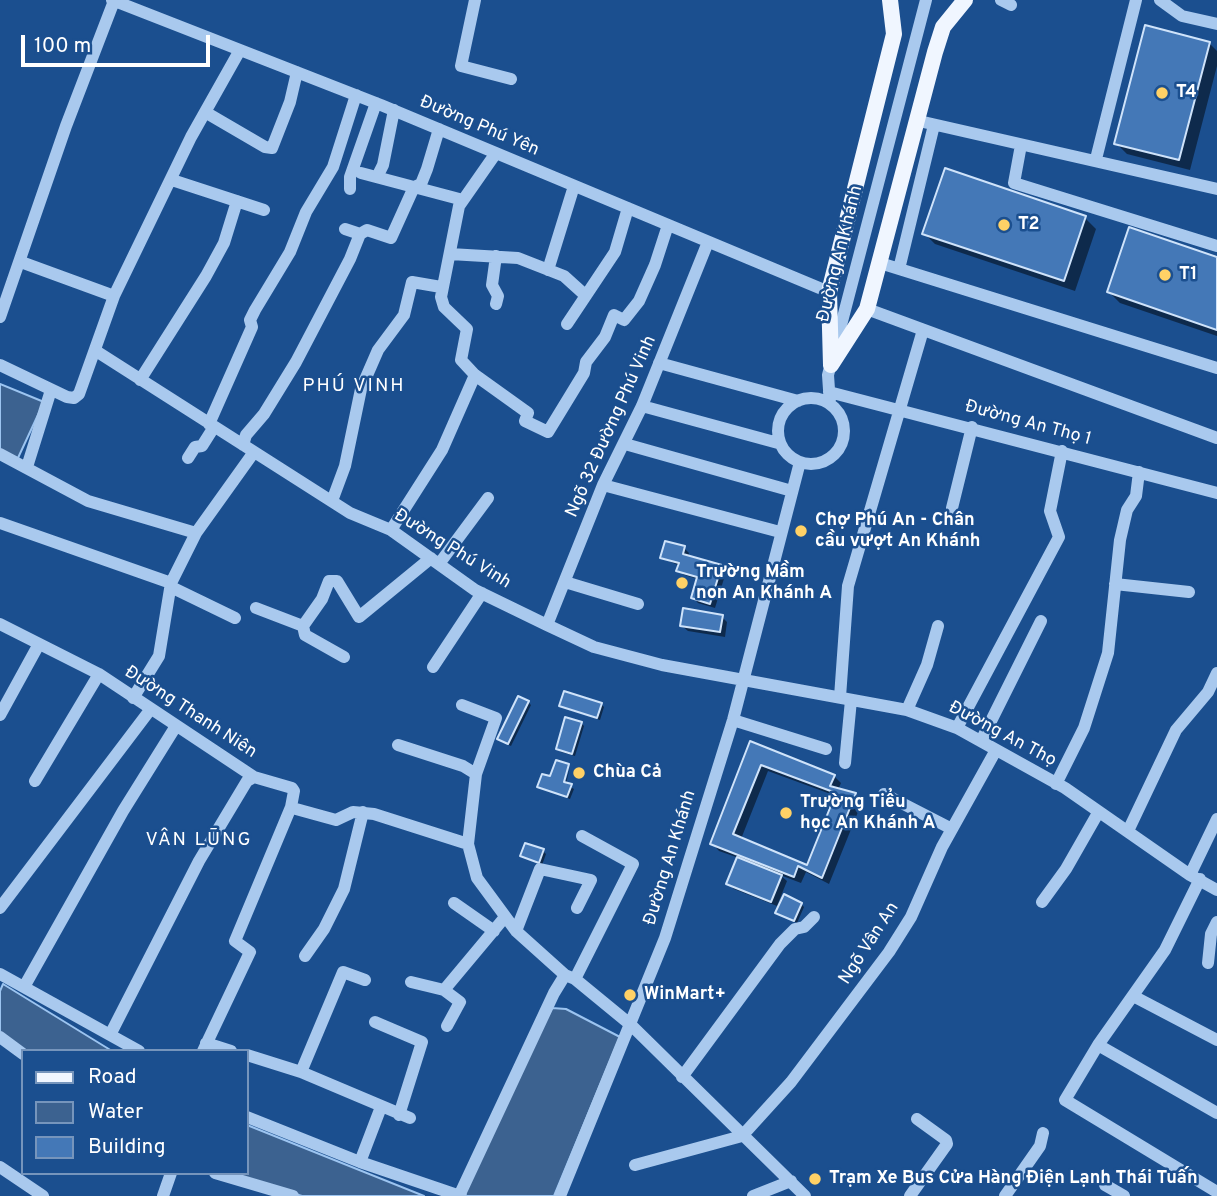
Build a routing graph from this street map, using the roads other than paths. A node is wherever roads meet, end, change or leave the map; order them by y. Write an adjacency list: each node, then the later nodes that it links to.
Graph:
1 (113, 0): 11 (street, Đường Phú Yên); 41 (street)
2 (475, 0): 13 (street)
3 (926, 0): 58 (street, Đường An Khánh)
4 (951, 0): 10 (street)
5 (965, 0): 10 (main road)
6 (1136, 0): 22 (street)
7 (1160, 0): 9 (street)
8 (894, 5): 46 (main road)
9 (1217, 24)
10 (943, 27): 18 (main road)
11 (240, 50): 12 (street, Đường Phú Yên); 17 (street)
12 (297, 72): 14 (street, Đường Phú Yên); 17 (street)
13 (512, 79)
14 (356, 95): 15 (street, Đường Phú Yên); 66 (street)
15 (376, 103): 16 (street, Đường Phú Yên); 29 (street)
16 (394, 110): 19 (street, Đường Phú Yên); 24 (street)
17 (205, 112): 25 (street)
18 (926, 123): 20 (street); 42 (main road); 43 (street)
19 (439, 129): 21 (street, Đường Phú Yên); 27 (street)
20 (1021, 145): 22 (street); 38 (street)
21 (496, 153): 26 (street, Đường Phú Yên); 30 (street)
22 (1096, 159): 28 (street)
23 (361, 173): 24 (street)
24 (377, 177): 27 (street)
25 (172, 180): 31 (street); 48 (street)
26 (575, 186): 32 (street, Đường Phú Yên); 44 (street)
27 (414, 187): 30 (street); 36 (street)
28 (1217, 188)
29 (350, 189)
30 (463, 200): 39 (street)
31 (237, 201): 33 (street); 60 (street)
32 (628, 208): 34 (street, Đường Phú Yên); 47 (street)
33 (264, 210)
34 (668, 225): 37 (street, Đường Phú Yên); 59 (street)
35 (345, 229): 36 (street)
36 (360, 234): 71 (street)
37 (708, 242): 46 (street, Đường Phú Yên); 55 (street, Ngõ 32 Đường Phú Vinh)
38 (1217, 246)
39 (450, 254): 40 (street); 45 (street)
40 (496, 256): 44 (street); 49 (street)
41 (21, 262): 48 (street); 51 (street)
42 (880, 263): 43 (street); 50 (main road)
43 (899, 269): 57 (street)
44 (548, 270): 47 (street)
45 (441, 287): 59 (street); 82 (street)
46 (829, 292): 58 (main road)
47 (585, 295): 52 (street)
48 (114, 296): 54 (street)
49 (496, 304)
50 (867, 309): 53 (street); 58 (main road)
51 (0, 317)
52 (567, 324)
53 (923, 330): 65 (street); 68 (street)
54 (96, 352): 60 (street, Đường Phú Vinh); 61 (street)
55 (659, 363): 63 (street); 64 (street, Ngõ 32 Đường Phú Vinh)
56 (0, 365): 61 (street)
57 (1217, 368)
58 (830, 370): 62 (street, Đường An Khánh); 63 (street, Đường An Khánh)
59 (475, 375): 85 (street)
60 (140, 380): 66 (street, Đường Phú Vinh)
61 (51, 390): 76 (street)
62 (829, 398): 63 (street); 65 (street, Đường An Thọ 1); 75 (street)
63 (804, 400): 69 (street)
64 (642, 407): 69 (street); 70 (street, Ngõ 32 Đường Phú Vinh)
65 (898, 409): 67 (street, Đường An Thọ 1); 109 (street)
66 (211, 425): 71 (street, Đường Phú Vinh); 74 (street)
67 (972, 427): 72 (street, Đường An Thọ 1); 83 (street)
68 (1217, 438)
69 (778, 443): 75 (street)
70 (625, 444): 78 (street, Ngõ 32 Đường Phú Vinh); 79 (street)
71 (248, 448): 82 (street, Đường Phú Vinh); 87 (street)
72 (1062, 451): 77 (street, Đường An Thọ 1); 116 (street)
73 (0, 454): 76 (street)
74 (188, 458)
75 (800, 462): 79 (street, Đường An Khánh)
76 (27, 467): 87 (street)
77 (1139, 472): 80 (street, Đường An Thọ 1); 90 (street)
78 (603, 485): 86 (street); 89 (street, Ngõ 32 Đường Phú Vinh)
79 (792, 491): 86 (street, Đường An Khánh)
80 (1217, 493)
81 (488, 498): 88 (street)
82 (332, 501): 85 (street, Đường Phú Vinh)
83 (952, 508)
84 (0, 523): 91 (street)
85 (391, 530): 88 (street, Đường Phú Vinh)
86 (780, 532): 107 (street, Đường An Khánh)
87 (196, 533): 91 (street)
88 (435, 561): 93 (street, Đường Phú Vinh); 100 (street)
89 (565, 582): 94 (street); 99 (street, Ngõ 32 Đường Phú Vinh)
90 (1115, 584): 92 (street); 125 (street)
91 (171, 585): 96 (street); 108 (street)
92 (1189, 592)
93 (482, 593): 99 (street, Đường Phú Vinh); 104 (street)
94 (638, 604)
95 (256, 608): 100 (street)
96 (235, 618)
97 (1041, 621): 117 (street)
98 (0, 624): 102 (street, Đường Thanh Niên)
99 (547, 625): 107 (street, Đường Phú Vinh)
100 (303, 626): 103 (street)
101 (938, 626): 112 (street)
102 (39, 644): 106 (street, Đường Thanh Niên); 113 (street)
103 (344, 657)
104 (433, 667)
105 (1217, 673): 132 (street)
106 (99, 674): 108 (street, Đường Thanh Niên); 124 (street)
107 (741, 681): 109 (street, Đường An Thọ); 114 (street, Đường An Khánh)
108 (133, 698): 111 (street, Đường Thanh Niên)
109 (846, 698): 112 (street, Đường An Thọ); 121 (street)
110 (462, 705): 122 (street)
111 (150, 710): 115 (street, Đường Thanh Niên); 139 (street)
112 (907, 710): 116 (street, Đường An Thọ)
113 (0, 715)
114 (733, 720): 119 (street); 156 (street, Đường An Khánh)
115 (176, 726): 123 (street, Đường Thanh Niên); 152 (street)
116 (957, 728): 117 (street, Đường An Thọ)
117 (981, 741): 120 (street, Đường An Thọ)
118 (398, 745): 122 (street)
119 (826, 749)
120 (996, 750): 125 (street, Đường An Thọ); 131 (street, Ngõ Vân An)
121 (845, 763)
122 (476, 774): 134 (street)
123 (254, 776): 127 (street, Đường Thanh Niên); 158 (street)
124 (36, 780)
125 (1056, 784): 129 (street, Đường An Thọ)
126 (884, 794): 131 (street)
127 (291, 807): 128 (street); 162 (street)
128 (363, 812): 134 (street); 146 (street)
129 (1098, 813): 132 (street, Đường An Thọ); 137 (street)
130 (1217, 819): 135 (street)
131 (952, 829): 173 (street, Ngõ Vân An)
132 (1128, 831): 135 (street, Đường An Thọ)
133 (582, 836): 149 (street)
134 (468, 844): 141 (street)
135 (1195, 877): 136 (street, Đường An Thọ); 154 (street)
136 (1217, 890)
137 (1042, 902)
138 (454, 903): 144 (street)
139 (0, 908)
140 (577, 908): 145 (street)
141 (505, 917): 144 (street); 145 (street)
142 (814, 917): 167 (street)
143 (1217, 922): 147 (street)
144 (494, 931): 153 (street)
145 (516, 931): 149 (street)
146 (305, 956)
147 (1208, 963)
148 (0, 974): 152 (street)
149 (570, 977): 156 (street); 185 (street)
150 (365, 980): 166 (street)
151 (411, 982): 153 (street)
152 (24, 987): 158 (street)
153 (444, 990): 157 (street)
154 (1135, 997): 160 (street); 161 (street)
155 (375, 1022): 168 (street)
156 (631, 1025): 167 (street); 186 (street, Đường An Khánh)
157 (447, 1026)
158 (110, 1035): 163 (street)
159 (0, 1037): 164 (street)
160 (1217, 1040)
161 (1098, 1045): 169 (street); 181 (street)
162 (205, 1047)
163 (135, 1049)
164 (21, 1053)
165 (248, 1055): 166 (street)
166 (301, 1072): 168 (street)
167 (682, 1077): 173 (street)
168 (381, 1107): 174 (street)
169 (1217, 1113)
170 (248, 1118): 174 (street)
171 (917, 1119): 189 (street)
172 (1043, 1133): 190 (street)
173 (742, 1136): 175 (street); 179 (street)
174 (360, 1162): 185 (street)
175 (635, 1165)
176 (0, 1167): 182 (street)
177 (170, 1175): 183 (street)
178 (222, 1175): 184 (street)
179 (791, 1181): 187 (street); 188 (street)
180 (1105, 1185): 191 (street)
181 (1214, 1193)
182 (43, 1196)
183 (163, 1196)
184 (293, 1196)
185 (459, 1196)
186 (560, 1196)
187 (753, 1196)
188 (806, 1196)
189 (910, 1196)
190 (1004, 1196)
191 (1124, 1196)

